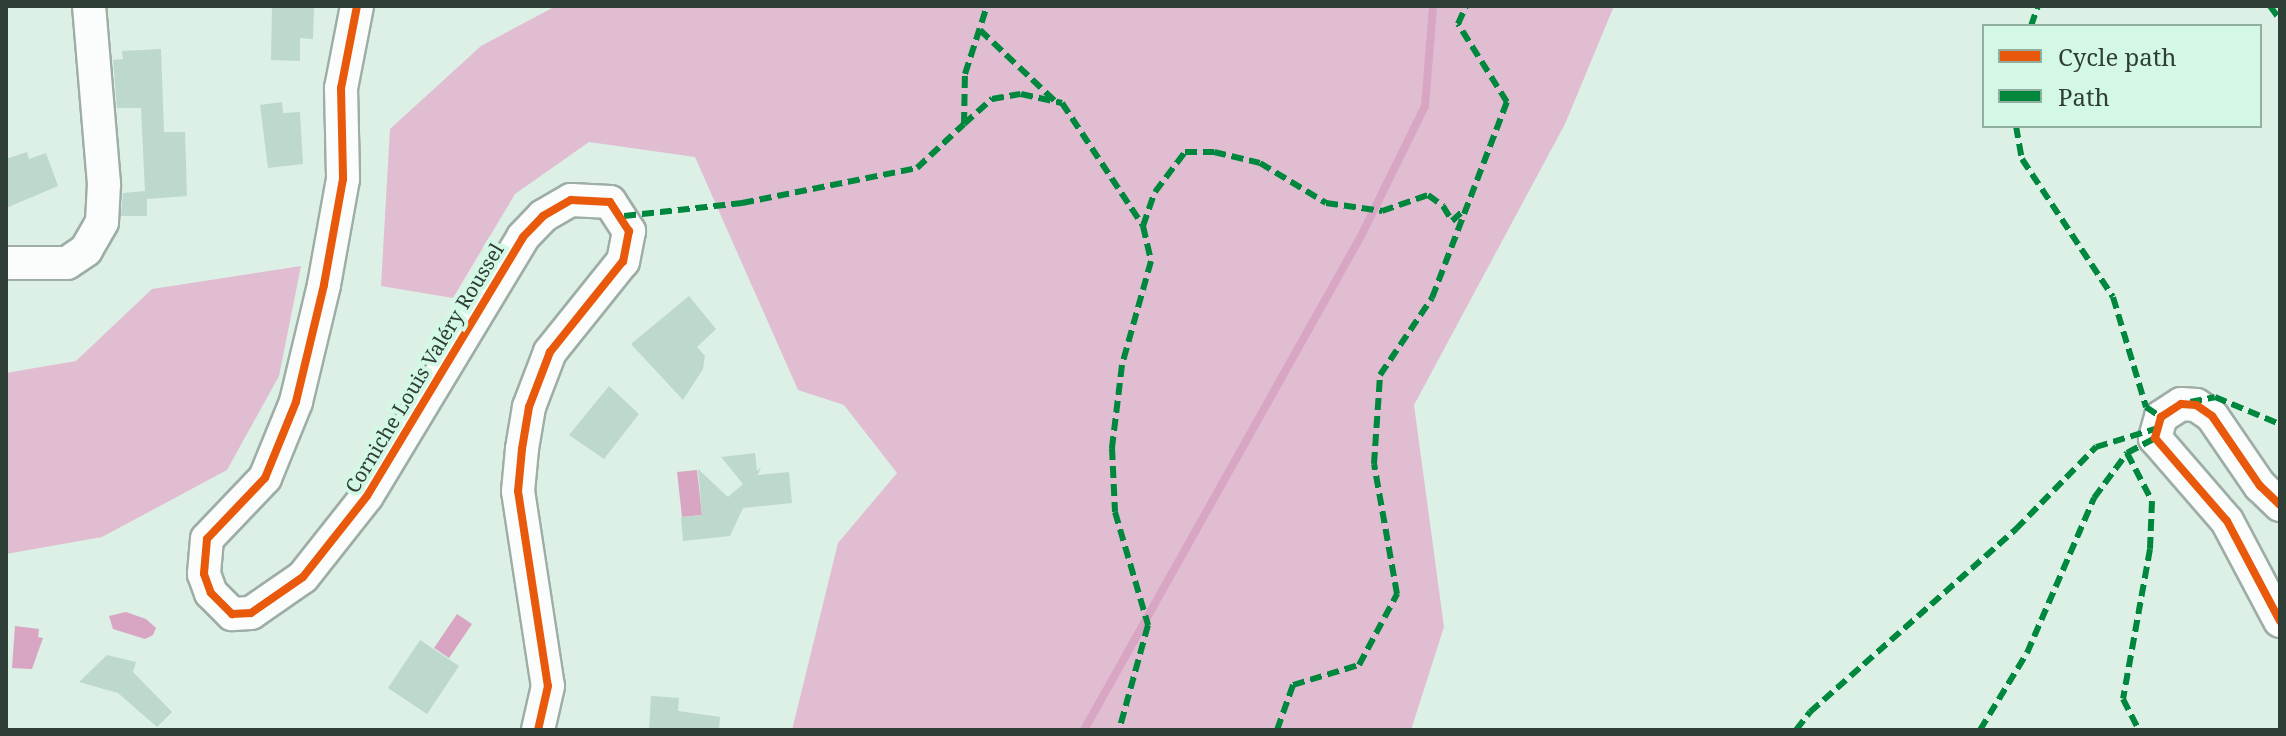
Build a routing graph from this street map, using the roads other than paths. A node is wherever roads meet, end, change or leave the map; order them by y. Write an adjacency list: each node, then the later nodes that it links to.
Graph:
1 (89, 6): 3 (street)
2 (357, 6): 6 (street, Corniche Louis Valéry Roussel)
3 (6, 263)
4 (2280, 505): 5 (street)
5 (2280, 621)
6 (538, 730)

